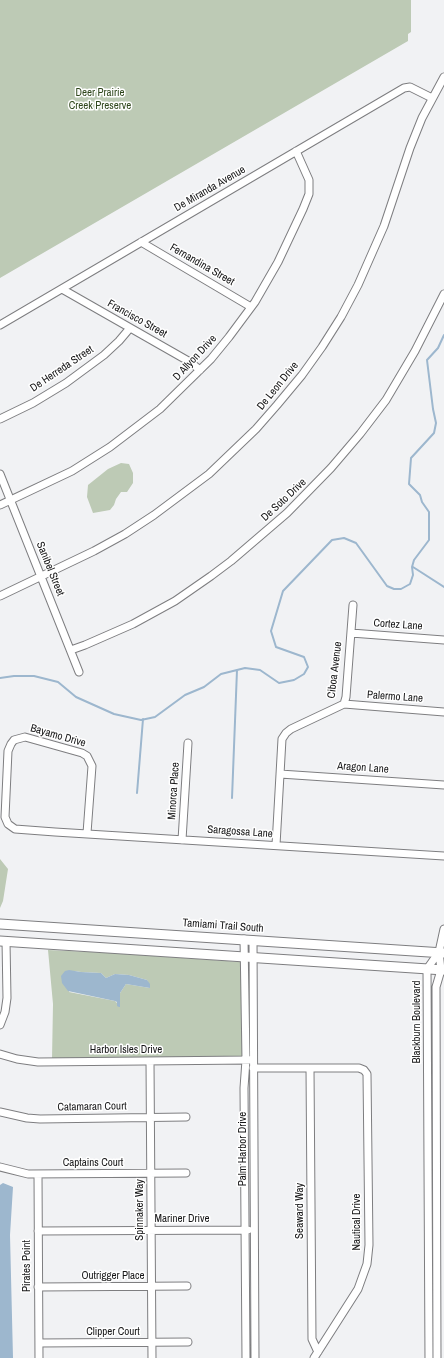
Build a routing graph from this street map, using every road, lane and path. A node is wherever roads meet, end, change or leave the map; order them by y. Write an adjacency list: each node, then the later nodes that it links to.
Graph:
1 (444, 76): 2 (street, De Leon Drive)
2 (432, 98): 3 (street, De Miranda Avenue); 15 (street, De Leon Drive)
3 (296, 151): 4 (street, De Miranda Avenue); 7 (street, D Allyon Drive)
4 (142, 242): 5 (street, De Miranda Avenue); 7 (street, Fernandina Street)
5 (62, 288): 8 (street, De Miranda Avenue); 9 (street, Francisco Street)
6 (444, 294): 20 (street, De Soto Drive)
7 (251, 307): 10 (street, D Allyon Drive)
8 (0, 325)
9 (130, 328): 10 (street, Francisco Street); 11 (street, De Herreda Street)
10 (200, 370): 13 (street, D Allyon Drive)
11 (0, 419)
12 (0, 474): 13 (street, Sanibel Street)
13 (10, 500): 14 (street, D Allyon Drive); 15 (street, Sanibel Street)
14 (0, 505)
15 (41, 576): 16 (street, De Leon Drive); 20 (street, Sanibel Street)
16 (0, 596)
17 (353, 605): 18 (street, Ciboa Avenue)
18 (351, 633): 19 (street, Cortez Lane); 22 (street, Ciboa Avenue)
19 (444, 640)
20 (71, 650): 21 (street, Sanibel Street)
21 (79, 672)
22 (344, 704): 23 (street, Palermo Lane); 26 (street, Ciboa Avenue)
23 (444, 712)
24 (14, 740): 28 (street, Bayamo Drive); 28 (street, Saragossa Lane)
25 (188, 743): 29 (street, Minorca Place)
26 (280, 774): 27 (street, Aragon Lane); 30 (street, Ciboa Avenue)
27 (444, 785)
28 (87, 833): 29 (street, Saragossa Lane)
29 (182, 840): 30 (street, Saragossa Lane)
30 (276, 846): 31 (street, Saragossa Lane)
31 (444, 856)
32 (0, 924): 34 (main road, Tamiami Trail South)
33 (444, 929): 36 (street)
34 (248, 940): 36 (main road, Tamiami Trail South); 37 (street)
35 (3, 941): 37 (main road); 40 (street)
36 (441, 953): 38 (street, Blackburn Boulevard); 39 (street, Blackburn Boulevard)
37 (248, 957): 38 (main road); 42 (street)
38 (427, 969): 39 (main road); 46 (street, Blackburn Boulevard)
39 (442, 970): 46 (street, Blackburn Boulevard)
40 (0, 1025)
41 (0, 1054): 43 (street, Harbor Isles Drive)
42 (249, 1060): 43 (street, Harbor Isles Drive); 44 (street, Palm Harbor Drive); 56 (street)
43 (150, 1061): 49 (street, Spinnaker Way)
44 (253, 1068): 45 (street); 57 (street, Palm Harbor Drive)
45 (310, 1068): 67 (street, Seaward Way); 67 (street, Nautical Drive)
46 (432, 1105): 47 (street); 59 (street, Blackburn Boulevard); 60 (street, Blackburn Boulevard)
47 (444, 1106)
48 (0, 1112): 49 (street, Catamaran Court)
49 (150, 1117): 50 (street, Catamaran Court); 53 (street, Spinnaker Way)
50 (186, 1117)
51 (0, 1167): 52 (street, Captains Court)
52 (38, 1174): 53 (street, Captains Court); 58 (street, Pirates Point)
53 (151, 1174): 54 (street, Captains Court); 55 (street, Spinnaker Way)
54 (186, 1174)
55 (151, 1230): 56 (street, Mariner Drive); 58 (street, Mariner Drive); 61 (street, Spinnaker Way)
56 (245, 1230): 57 (street, Mariner Drive); 70 (street)
57 (254, 1230): 71 (street, Palm Harbor Drive)
58 (38, 1231): 63 (street, Pirates Point)
59 (428, 1232): 60 (street); 72 (street, Blackburn Boulevard)
60 (436, 1232): 73 (street, Blackburn Boulevard)
61 (152, 1286): 62 (street, Outrigger Place); 63 (street, Outrigger Place); 66 (street, Spinnaker Way)
62 (187, 1286)
63 (38, 1287): 65 (street, Pirates Point)
64 (188, 1342): 66 (street, Clipper Court)
65 (39, 1343): 66 (street, Clipper Court); 68 (street, Pirates Point)
66 (152, 1343): 69 (street, Spinnaker Way)
67 (316, 1355)
68 (39, 1358)
69 (152, 1358)
70 (246, 1358)
71 (254, 1358)
72 (429, 1358)
73 (437, 1358)

